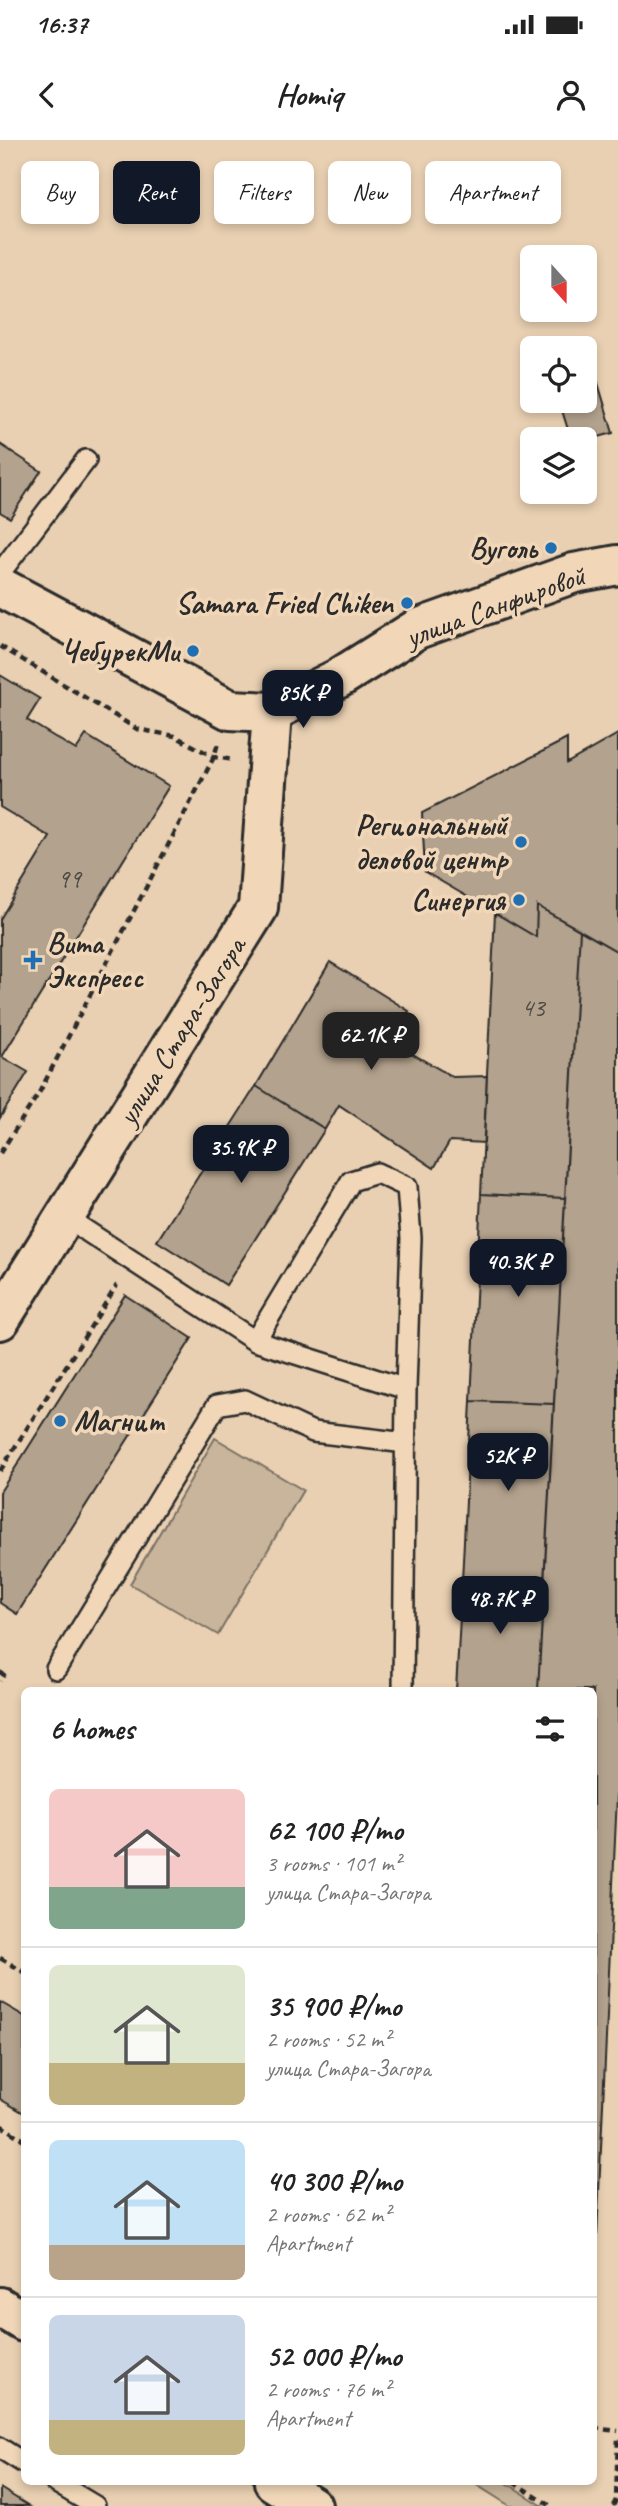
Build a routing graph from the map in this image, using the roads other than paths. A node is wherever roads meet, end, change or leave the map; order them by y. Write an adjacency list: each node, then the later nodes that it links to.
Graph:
1 (86, 460): 3 (lane)
2 (618, 565): 5 (street, улица Санфировой)
3 (0, 573)
4 (0, 587): 5 (street, улица Санфировой)
5 (272, 712): 6 (street, улица Стара-Загора)
6 (65, 1217): 7 (street, улица Стара-Загора); 8 (lane)
7 (0, 1320)
8 (255, 1341): 9 (lane); 9 (lane)
9 (406, 1389): 10 (lane)
10 (406, 1443): 11 (lane); 12 (lane)
11 (56, 1669)
12 (403, 1687)
13 (0, 2307): 14 (street)
14 (21, 2320)
15 (0, 2448): 16 (lane)
16 (21, 2461)
17 (60, 2485): 19 (lane)
18 (279, 2485): 20 (street)
19 (95, 2506)
20 (312, 2506)

